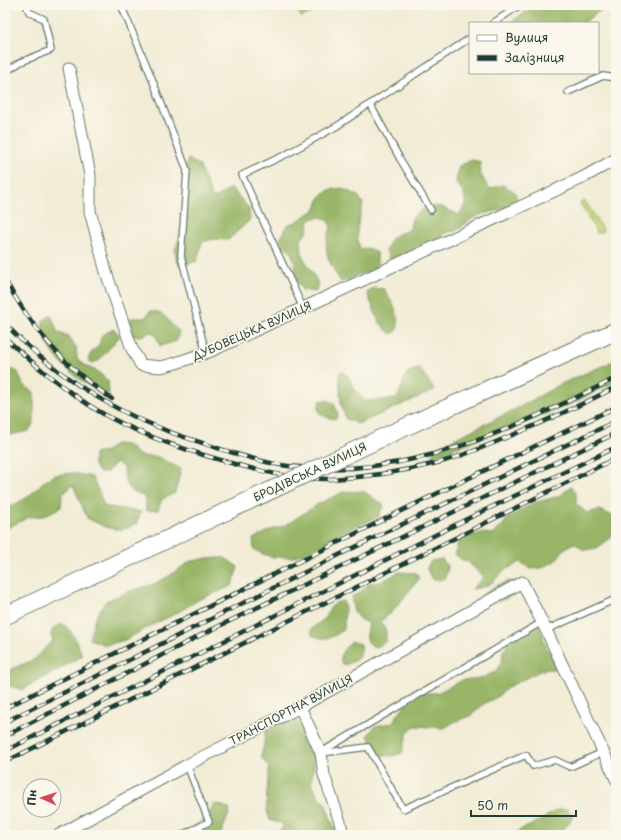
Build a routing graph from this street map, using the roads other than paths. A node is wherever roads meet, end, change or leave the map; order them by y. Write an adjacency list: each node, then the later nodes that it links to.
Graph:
1 (26, 5): 7 (lane)
2 (121, 5): 15 (lane)
3 (520, 5): 4 (lane)
4 (494, 22)
5 (469, 39): 10 (lane)
6 (69, 68): 15 (street, ДУБОВЕЦЬКА ВУЛИЦЯ)
7 (5, 72)
8 (616, 78): 9 (lane)
9 (568, 92)
10 (370, 104): 12 (lane); 13 (lane)
11 (616, 159): 13 (street, ДУБОВЕЦЬКА ВУЛИЦЯ)
12 (431, 210)
13 (303, 308): 15 (street, ДУБОВЕЦЬКА ВУЛИЦЯ)
14 (616, 331): 17 (main road, БРОДІВСЬКА ВУЛИЦЯ, bridge)
15 (206, 353)
16 (616, 599): 18 (lane)
17 (5, 616)
18 (544, 626): 19 (street, ТРАНСПОРТНА ВУЛИЦЯ); 20 (street); 21 (lane)
19 (300, 707): 21 (street); 22 (street, ТРАНСПОРТНА ВУЛИЦЯ)
20 (603, 752): 21 (lane); 23 (street)
21 (321, 753): 26 (street)
22 (188, 764): 24 (street, ТРАНСПОРТНА ВУЛИЦЯ); 25 (lane)
23 (616, 778)
24 (65, 834)
25 (182, 835)
26 (343, 835)

